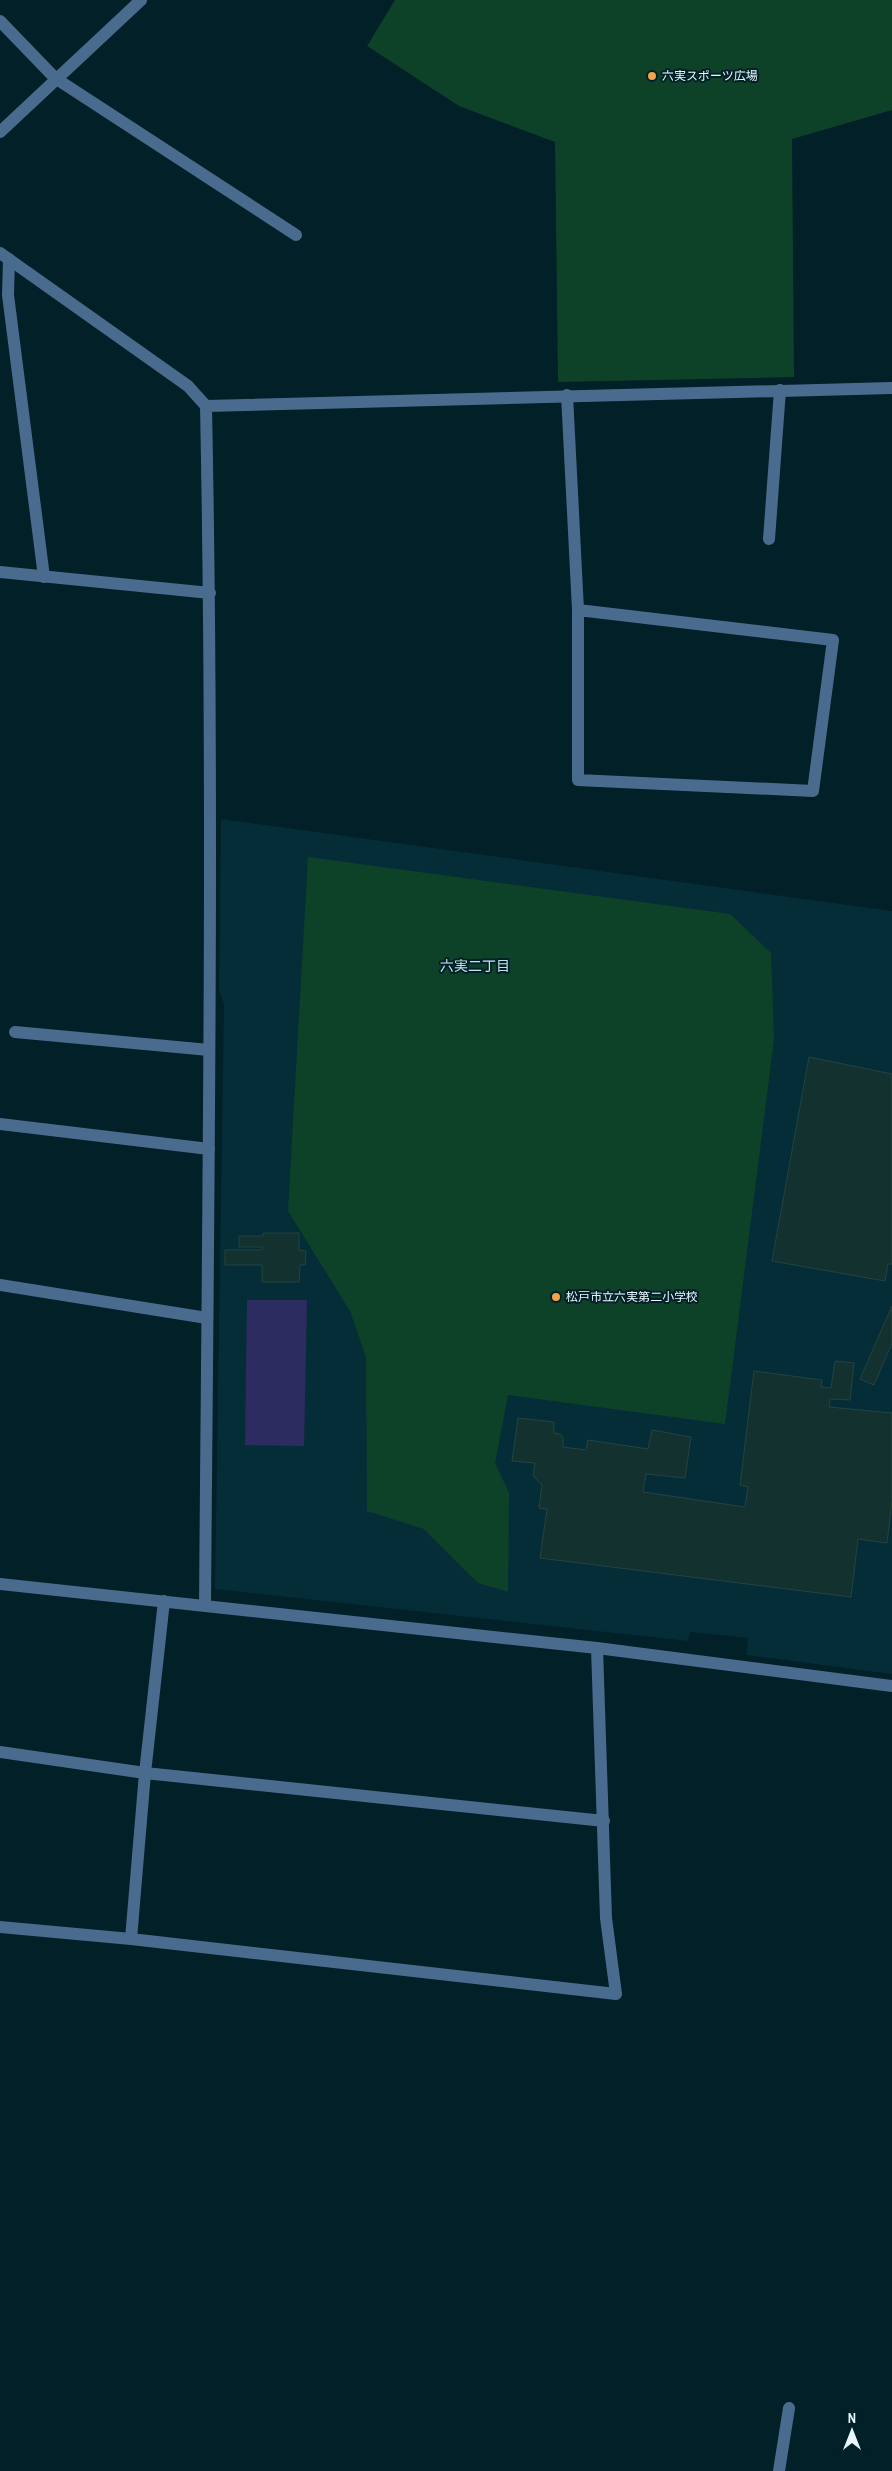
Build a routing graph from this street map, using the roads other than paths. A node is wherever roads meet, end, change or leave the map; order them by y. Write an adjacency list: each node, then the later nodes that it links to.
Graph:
1 (141, 0): 3 (street)
2 (0, 21): 3 (street)
3 (55, 78): 4 (street); 5 (street)
4 (0, 132)
5 (296, 235)
6 (5, 256): 10 (street); 13 (street)
7 (892, 388): 8 (street)
8 (780, 390): 9 (street); 11 (street)
9 (566, 395): 10 (street); 15 (street)
10 (206, 406): 14 (street)
11 (769, 539)
12 (0, 572): 13 (street)
13 (44, 577): 14 (street)
14 (210, 593): 17 (street)
15 (578, 610): 15 (street)
16 (15, 1032): 17 (street)
17 (210, 1050): 19 (street)
18 (0, 1124): 19 (street)
19 (210, 1150): 21 (street)
20 (0, 1285): 21 (street)
21 (207, 1318): 24 (street)
22 (0, 1584): 23 (street)
23 (164, 1601): 24 (street); 28 (street)
24 (205, 1606): 25 (street)
25 (597, 1648): 26 (street); 29 (street)
26 (892, 1686)
27 (0, 1752): 28 (street)
28 (145, 1773): 29 (street); 31 (street)
29 (604, 1821): 31 (street)
30 (0, 1927): 31 (street)
31 (131, 1939)
32 (789, 2408): 33 (street)
33 (779, 2471)

